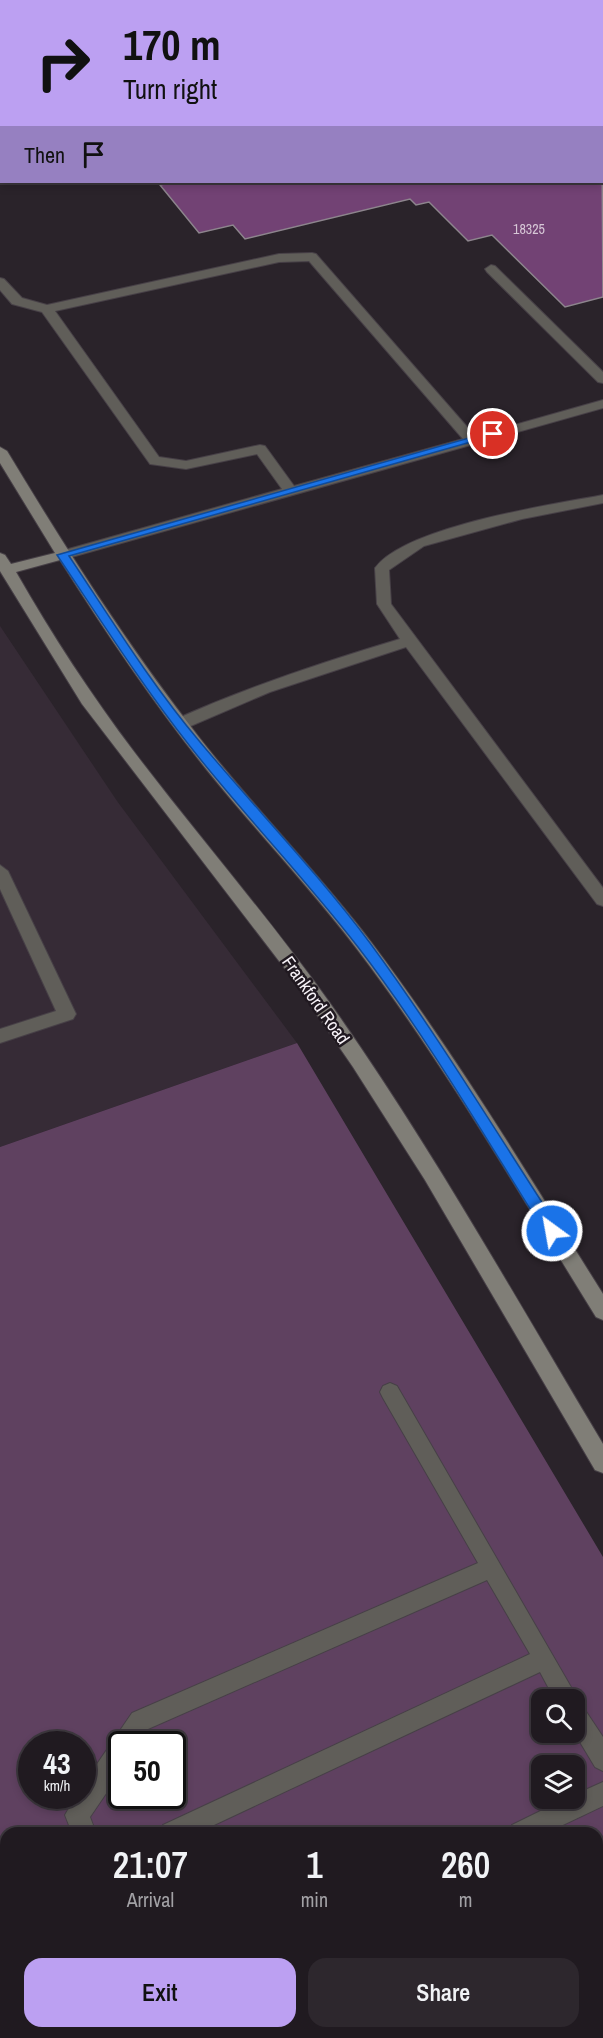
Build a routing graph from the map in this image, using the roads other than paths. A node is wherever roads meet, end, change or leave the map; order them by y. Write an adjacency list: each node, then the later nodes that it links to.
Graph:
1 (490, 269): 4 (lane)
2 (0, 282): 3 (lane)
3 (47, 309): 6 (lane); 8 (lane)
4 (603, 378)
5 (603, 404): 6 (lane)
6 (471, 440): 8 (lane)
7 (0, 451): 10 (main road)
8 (291, 491): 10 (lane)
9 (603, 499): 12 (lane)
10 (63, 555): 11 (main road); 13 (main road)
11 (2, 566): 19 (main road, Frankford Road)
12 (410, 641): 13 (lane); 15 (lane)
13 (180, 724): 17 (main road)
14 (0, 871): 16 (lane)
15 (603, 900)
16 (0, 1036)
17 (603, 1311)
18 (390, 1392): 20 (lane)
19 (603, 1463)
20 (492, 1567): 21 (lane); 24 (lane)
21 (544, 1659): 22 (lane); 29 (lane)
22 (562, 1689)
23 (585, 1729): 25 (lane)
24 (133, 1731)
25 (603, 1759)
26 (108, 1770): 28 (lane)
27 (603, 1794): 30 (lane)
28 (82, 1827)
29 (184, 1827)
30 (533, 1827)

